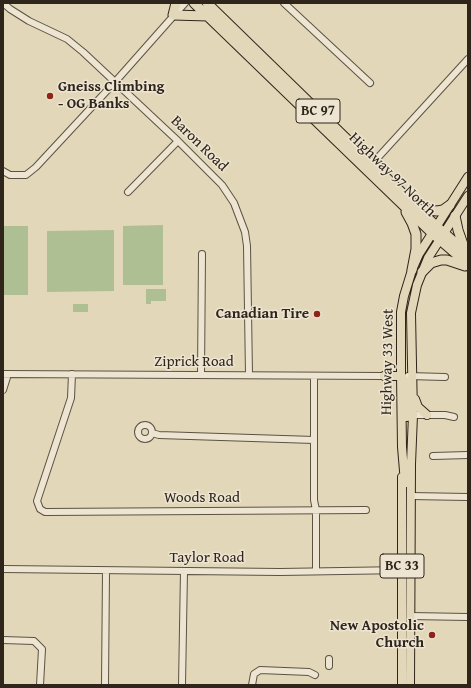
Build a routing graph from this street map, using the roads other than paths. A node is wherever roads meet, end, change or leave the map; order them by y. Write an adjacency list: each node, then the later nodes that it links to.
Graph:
1 (3, 3): 11 (street, Baron Road)
2 (176, 3): 9 (highway)
3 (185, 3): 9 (street)
4 (194, 3): 8 (highway, Highway 97 North / BC 97)
5 (207, 3): 8 (highway, Highway 97 North / BC 97)
6 (213, 3): 8 (highway)
7 (284, 3): 12 (street)
8 (212, 14): 9 (highway); 14 (highway, Highway 97 North / BC 97); 15 (highway, Highway 97 North / BC 97)
9 (173, 15): 11 (street)
10 (468, 59): 15 (street)
11 (115, 82): 13 (street, Baron Road); 16 (street)
12 (370, 83)
13 (178, 141): 18 (street); 36 (street, Baron Road)
14 (359, 162): 15 (highway); 20 (highway, Highway 97 North / BC 97)
15 (372, 164): 22 (highway, Highway 97 North / BC 97)
16 (3, 171)
17 (468, 177): 21 (main road, BC 33)
18 (128, 192)
19 (468, 196): 23 (main road, BC 33)
20 (400, 202): 24 (highway, Highway 97 North / BC 97); 29 (highway)
21 (450, 205): 22 (highway); 24 (main road, BC 33)
22 (419, 209): 24 (highway, Highway 97 North / BC 97)
23 (455, 216): 25 (main road, BC 33); 26 (highway)
24 (434, 229): 25 (highway, Highway 97 North / BC 97); 29 (main road, Highway 33 West / BC 33)
25 (442, 236): 26 (highway, Highway 97 North / BC 97); 28 (highway, Highway 97 North / BC 97); 30 (main road, Highway 33 West / BC 33)
26 (467, 253)
27 (202, 254): 35 (street)
28 (468, 266): 30 (highway)
29 (412, 270): 31 (main road, Highway 33 West / BC 33)
30 (422, 272): 39 (main road, Highway 33 West / BC 33)
31 (401, 329): 32 (main road, Highway 33 West / BC 33); 39 (main road)
32 (400, 346): 38 (main road); 39 (main road, Highway 33 West / BC 33)
33 (6, 374): 34 (street, Ziprick Road); 42 (street)
34 (72, 374): 35 (street, Ziprick Road); 55 (street, Woods Road)
35 (201, 375): 36 (street, Ziprick Road)
36 (249, 375): 37 (street, Ziprick Road)
37 (314, 376): 38 (street, Ziprick Road); 48 (street)
38 (384, 376): 39 (main road); 43 (main road)
39 (407, 376): 40 (street); 41 (main road, Highway 33 West / BC 33); 43 (main road, Highway 33 West / BC 33); 44 (main road); 52 (main road)
40 (445, 377)
41 (413, 387): 44 (main road, Highway 33 West / BC 33); 45 (main road)
42 (3, 390)
43 (401, 396): 49 (main road, Highway 33 West / BC 33)
44 (413, 415): 45 (street); 52 (main road, Highway 33 West / BC 33)
45 (427, 415): 46 (street)
46 (454, 417)
47 (152, 433): 48 (street)
48 (314, 440): 55 (street)
49 (402, 447): 53 (main road, Highway 33 West / BC 33); 58 (main road, BC 33)
50 (468, 455): 51 (street)
51 (433, 456)
52 (411, 464): 53 (main road, Highway 33 West / BC 33)
53 (410, 496): 54 (street); 58 (main road, Highway 33 West / BC 33)
54 (468, 497)
55 (316, 510): 56 (street, Woods Road); 61 (street)
56 (366, 510)
57 (3, 569): 59 (street, Taylor Road)
58 (406, 570): 61 (street, Taylor Road); 62 (main road, Highway 33 West / BC 33); 72 (main road, BC 33)
59 (106, 571): 60 (street, Taylor Road); 69 (street)
60 (184, 571): 61 (street, Taylor Road); 70 (street)
61 (316, 571)
62 (410, 616): 63 (street); 73 (main road, Highway 33 West / BC 33)
63 (468, 617)
64 (3, 640): 68 (street)
65 (329, 659): 66 (street)
66 (329, 666)
67 (314, 675): 71 (street)
68 (40, 685)
69 (105, 685)
70 (182, 685)
71 (252, 685)
72 (402, 685)
73 (410, 685)

